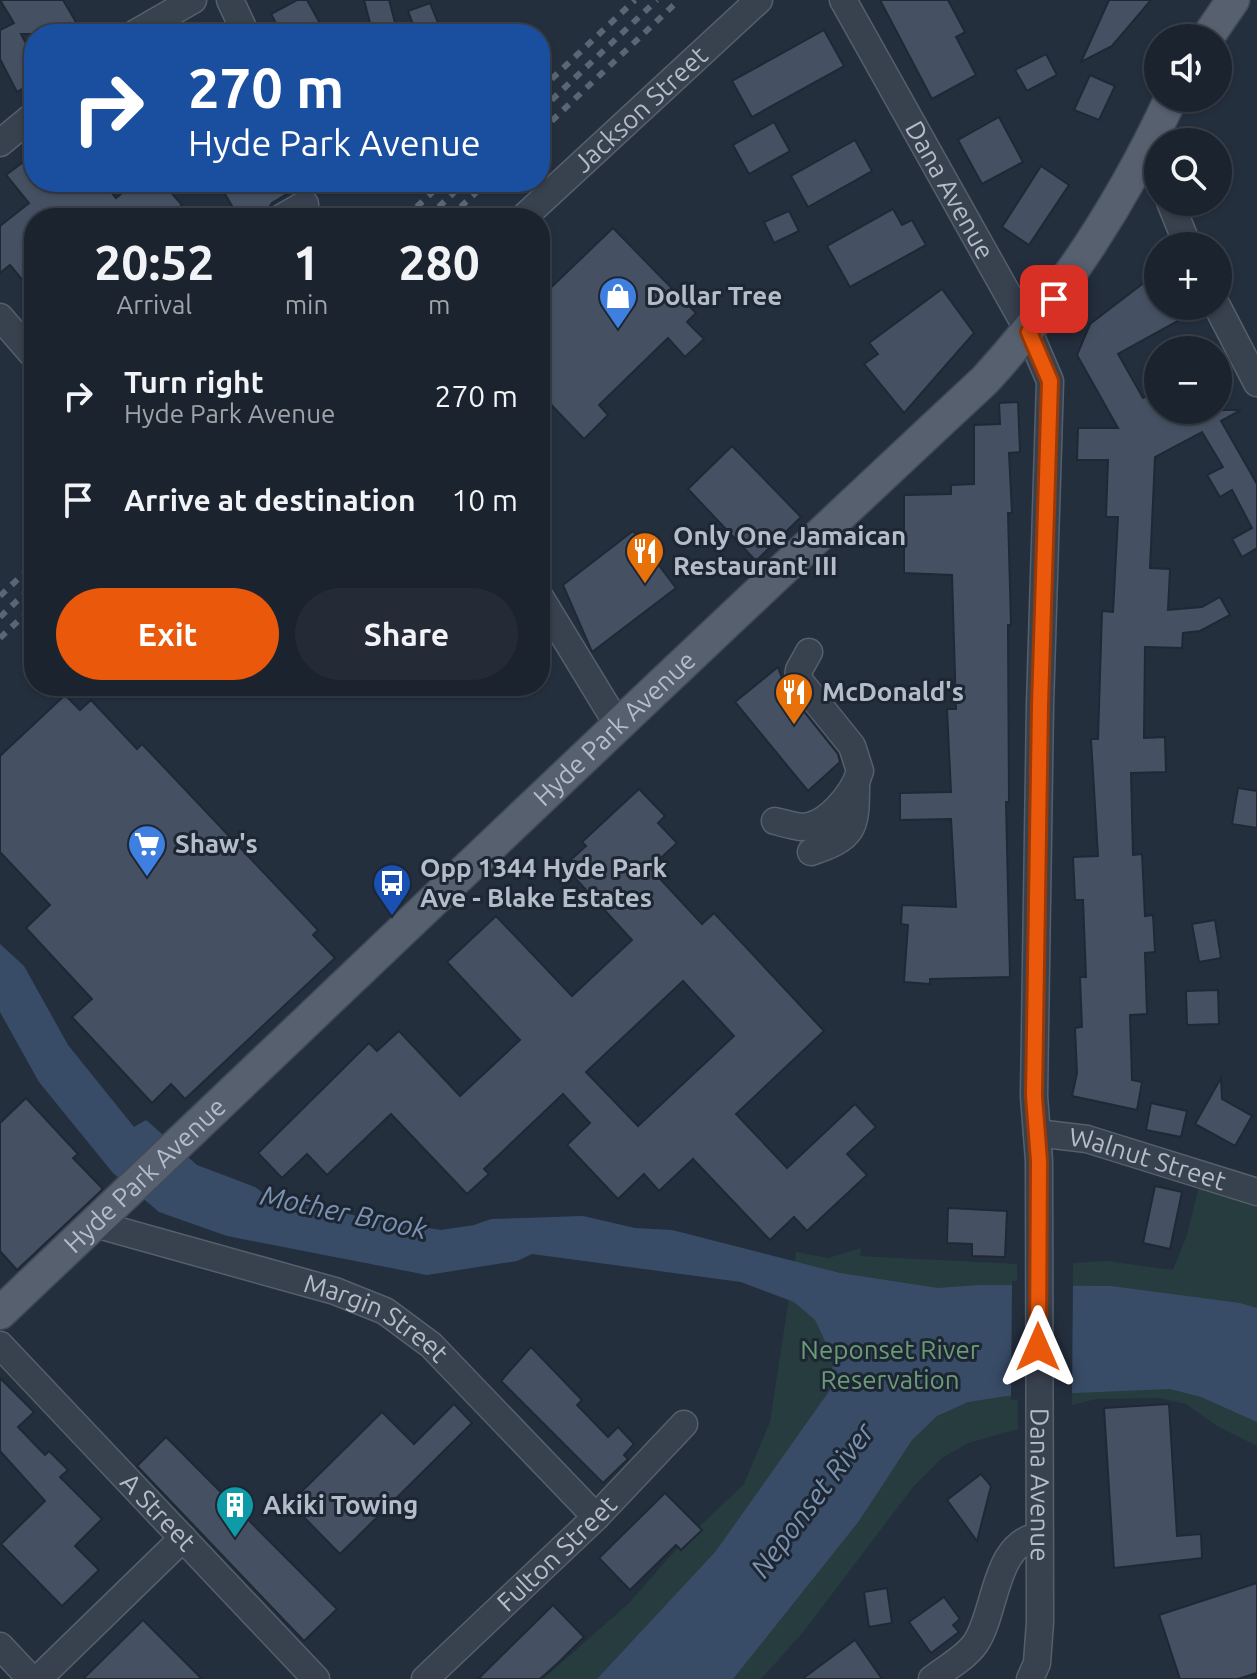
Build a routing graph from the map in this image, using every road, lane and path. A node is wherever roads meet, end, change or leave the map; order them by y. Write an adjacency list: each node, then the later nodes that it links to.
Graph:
1 (193, 0): 6 (street)
2 (230, 0): 7 (street)
3 (759, 0): 14 (street, Jackson Street)
4 (843, 0): 17 (street, Dana Avenue)
5 (1233, 0): 8 (main road)
6 (151, 24)
7 (241, 24)
8 (1217, 24)
9 (24, 120): 10 (street)
10 (3, 132)
11 (1144, 171): 17 (main road, Hyde Park Avenue)
12 (305, 204): 13 (street)
13 (298, 208)
14 (534, 208)
15 (0, 317): 18 (street)
16 (1224, 320): 19 (street)
17 (1029, 332): 22 (main road, Hyde Park Avenue); 26 (street, Dana Avenue)
18 (24, 345)
19 (1257, 383)
20 (550, 613): 22 (street)
21 (809, 652): 23 (street)
22 (618, 725): 28 (main road, Hyde Park Avenue)
23 (856, 785): 24 (street); 25 (street)
24 (775, 821)
25 (811, 852)
26 (1037, 1133): 27 (street, Walnut Street); 33 (street, Dana Avenue)
27 (1257, 1192)
28 (95, 1224): 29 (main road, Hyde Park Avenue); 32 (street, Margin Street)
29 (0, 1313)
30 (0, 1345): 34 (street, A Street)
31 (684, 1424): 32 (street, Fulton Street)
32 (596, 1517): 39 (street, Fulton Street)
33 (1039, 1536): 40 (street); 41 (street, Dana Avenue)
34 (183, 1538): 37 (street); 38 (street, A Street)
35 (0, 1646): 36 (street)
36 (31, 1679)
37 (38, 1679)
38 (316, 1679)
39 (425, 1679)
40 (932, 1679)
41 (1030, 1679)

